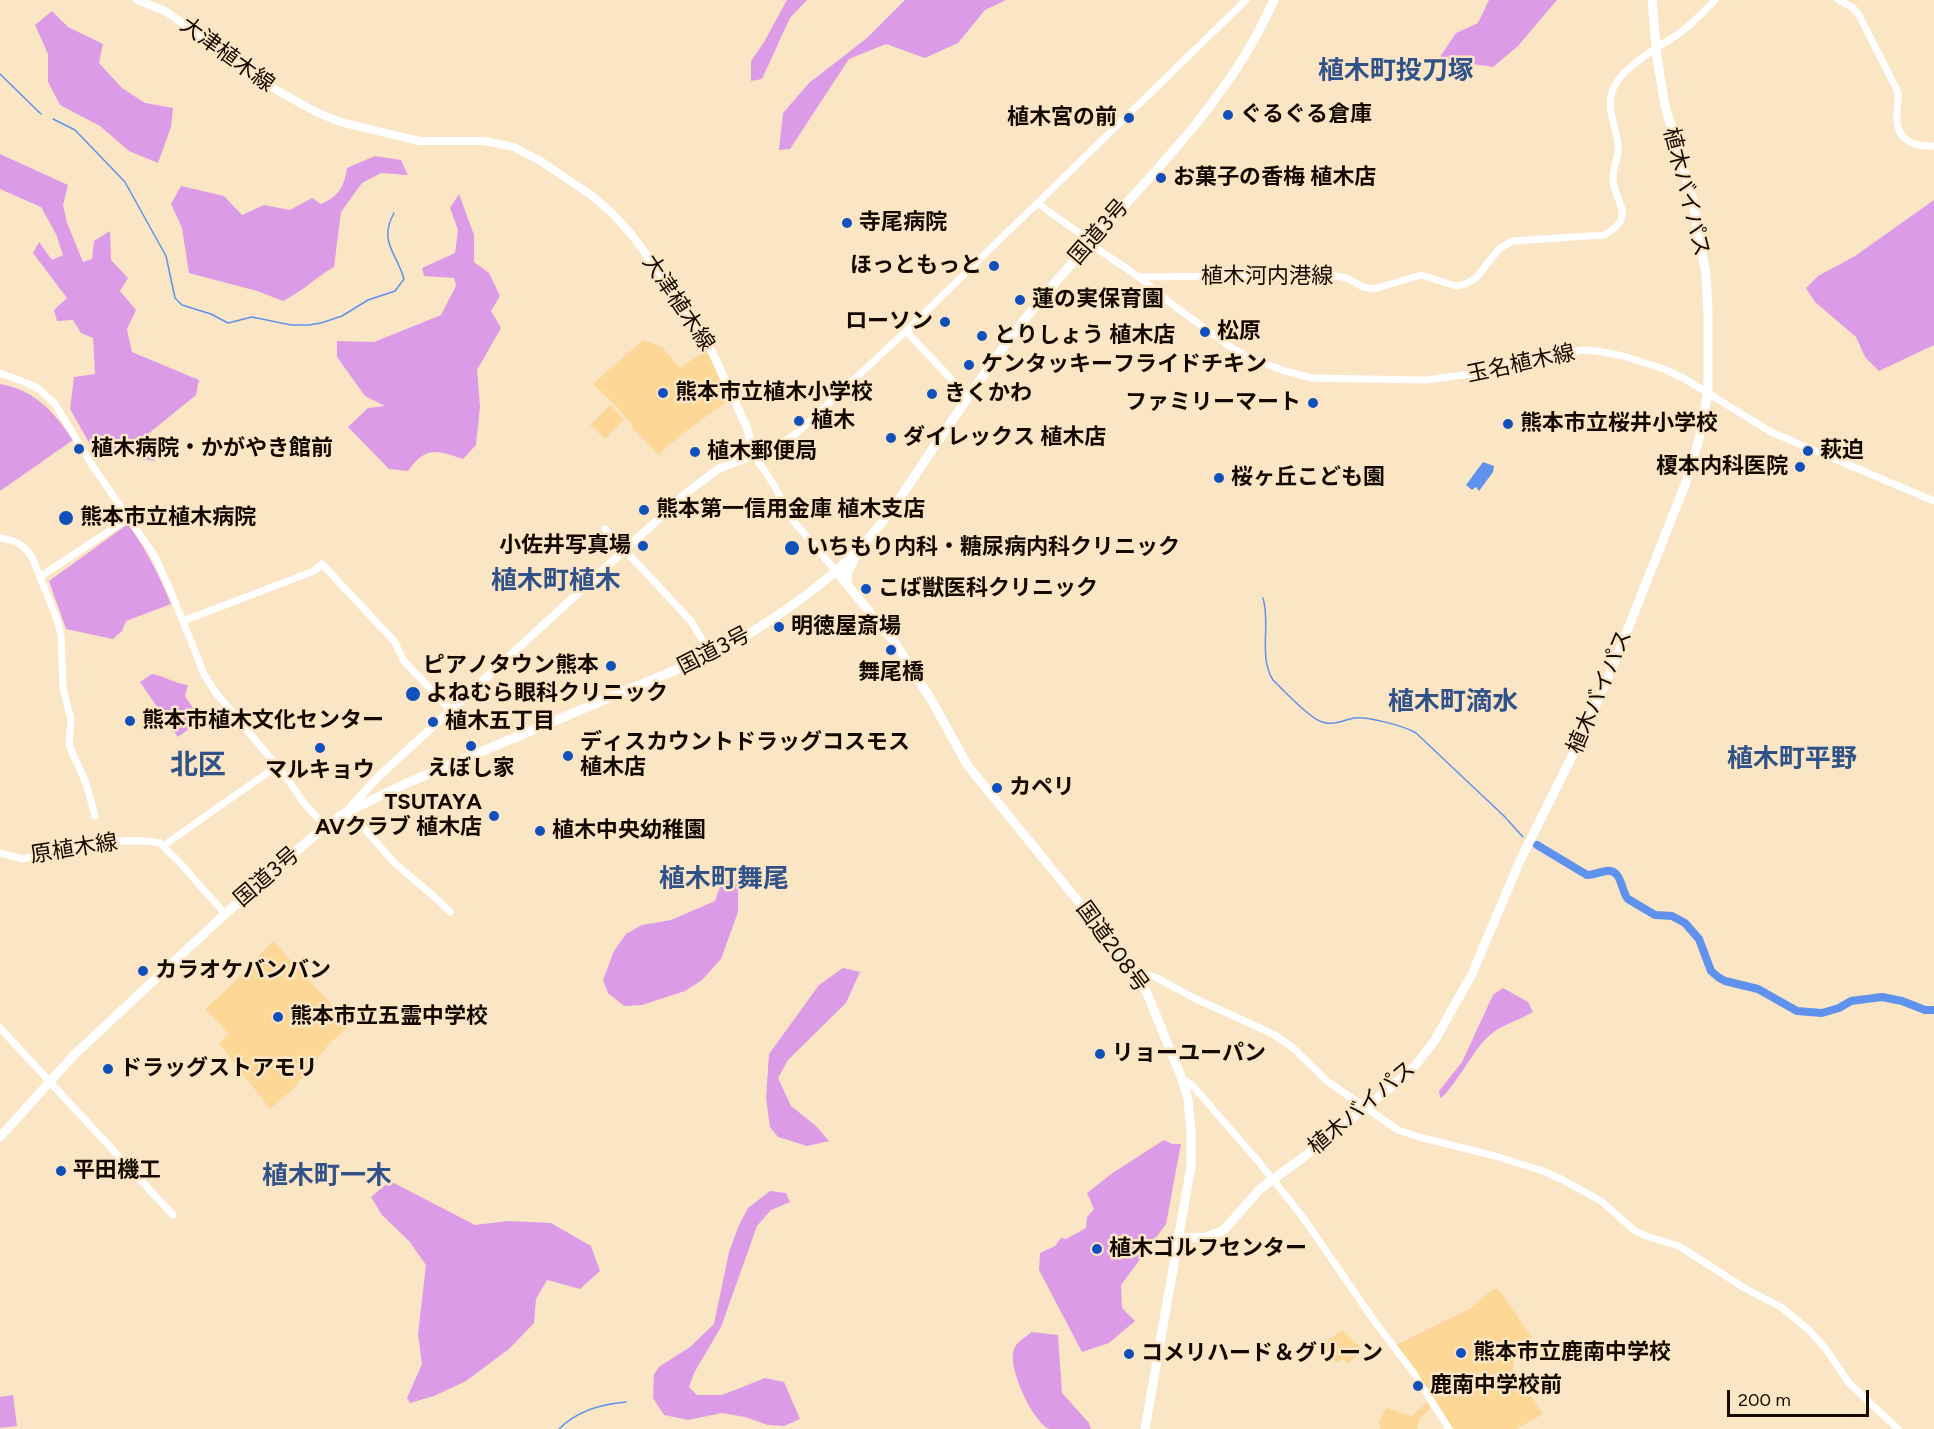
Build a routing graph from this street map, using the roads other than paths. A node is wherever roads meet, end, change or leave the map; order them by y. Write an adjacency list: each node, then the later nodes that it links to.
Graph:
1 (137, 0): 17 (main road, 大津植木線)
2 (1246, 0): 10 (street)
3 (1274, 0): 8 (highway, 国道3号)
4 (1280, 0): 8 (highway, 国道3号)
5 (1652, 0): 15 (highway, 植木バイパス)
6 (1715, 0): 12 (street, 植木河内港線)
7 (1839, 0): 9 (street)
8 (1263, 25): 11 (highway, 国道3号)
9 (1934, 146)
10 (1037, 203): 11 (street); 13 (street)
11 (1089, 242): 12 (street); 16 (highway, 国道3号)
12 (1139, 277): 15 (street, 玉名植木線)
13 (906, 330): 16 (street); 17 (street)
14 (0, 373): 19 (street)
15 (1708, 392): 18 (street, 玉名植木線); 42 (highway, 植木バイパス)
16 (968, 397): 22 (highway, 国道3号)
17 (754, 455): 23 (main road); 24 (street)
18 (1934, 501)
19 (129, 518): 25 (street); 27 (street)
20 (605, 529): 23 (street)
21 (0, 538): 25 (street)
22 (867, 540): 24 (highway, 国道3号); 26 (highway)
23 (626, 550): 28 (street); 29 (main road)
24 (835, 570): 26 (highway, 国道208号); 28 (highway, 国道3号)
25 (41, 576): 32 (street)
26 (848, 586): 38 (highway, 国道208号)
27 (183, 621): 29 (street); 30 (street)
28 (711, 655): 31 (highway, 国道3号)
29 (451, 711): 31 (main road)
30 (277, 766): 33 (street); 34 (street)
31 (345, 813): 33 (highway, 国道3号); 36 (street)
32 (95, 816)
33 (325, 826): 37 (highway, 国道3号)
34 (163, 846): 35 (street, 原植木線); 37 (street)
35 (0, 853)
36 (450, 912)
37 (225, 914): 41 (highway, 国道3号)
38 (1135, 971): 40 (highway, 国道208号); 42 (street)
39 (0, 1028): 41 (street)
40 (1182, 1079): 44 (street); 46 (highway, 国道208号)
41 (51, 1082): 43 (highway, 国道3号); 45 (street)
42 (1366, 1107): 44 (highway, 植木バイパス); 49 (street)
43 (0, 1137)
44 (1272, 1179): 46 (highway, 植木バイパス); 48 (street)
45 (173, 1215)
46 (1179, 1238): 47 (highway, 国道208号)
47 (1144, 1429)
48 (1449, 1429)
49 (1898, 1429)

